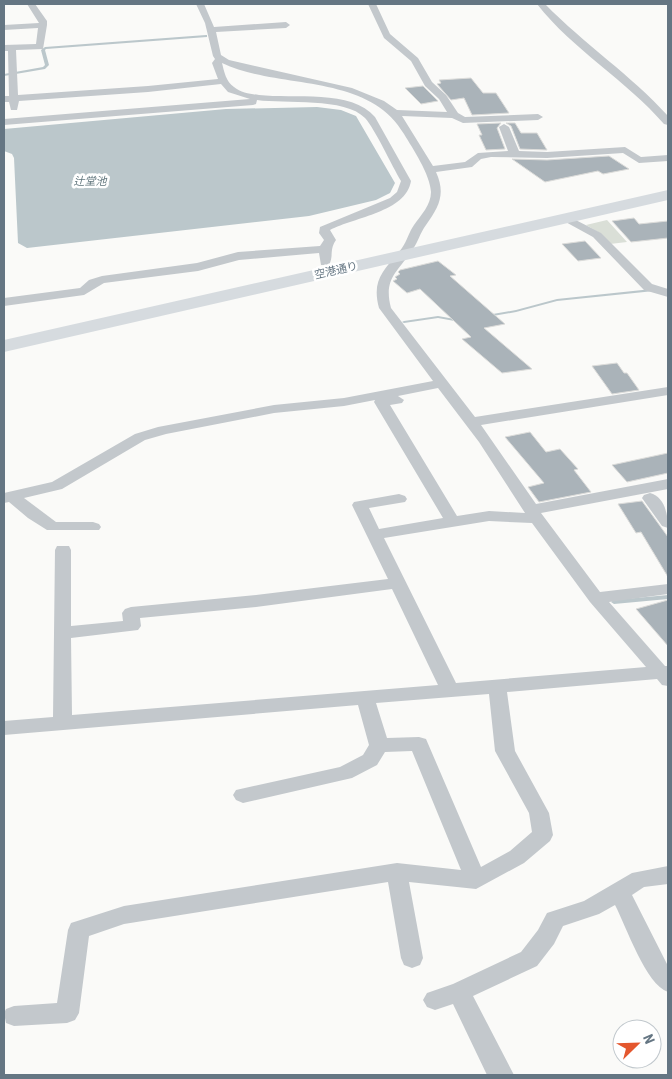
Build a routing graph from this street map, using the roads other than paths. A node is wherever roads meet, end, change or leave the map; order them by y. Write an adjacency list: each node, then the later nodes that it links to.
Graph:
1 (31, 4): 5 (street)
2 (200, 4): 8 (street)
3 (372, 4): 15 (street)
4 (541, 4): 19 (street)
5 (43, 25): 7 (street); 9 (street)
6 (286, 25): 8 (street)
7 (4, 27)
8 (211, 30): 10 (street)
9 (8, 48): 12 (street)
10 (220, 60): 11 (street); 14 (street)
11 (223, 81): 12 (street); 13 (street)
12 (8, 99): 16 (street)
13 (298, 99): 18 (street); 28 (street)
14 (395, 113): 15 (street); 23 (street)
15 (454, 115): 17 (street)
16 (14, 116)
17 (538, 117)
18 (4, 122)
19 (668, 122)
20 (504, 127): 21 (street)
21 (515, 155): 22 (street); 23 (street)
22 (668, 158)
23 (429, 170): 27 (street)
24 (668, 185): 27 (highway, 空港通り)
25 (668, 195): 26 (highway, 空港通り)
26 (566, 218): 27 (highway, 空港通り); 29 (street)
27 (406, 249): 28 (highway, 空港通り); 35 (street)
28 (328, 260): 30 (street); 31 (highway); 32 (highway, 空港通り); 33 (highway, 空港通り); 34 (highway)
29 (668, 293)
30 (4, 302)
31 (4, 329)
32 (4, 335)
33 (4, 346)
34 (4, 355)
35 (443, 383): 38 (street); 40 (street)
36 (668, 391): 38 (street)
37 (397, 400): 44 (street)
38 (472, 422): 43 (street)
39 (668, 484): 43 (street)
40 (8, 498): 46 (street)
41 (650, 498): 45 (street)
42 (399, 499): 47 (street)
43 (534, 514): 44 (street); 51 (street)
44 (453, 522): 47 (street)
45 (668, 523)
46 (93, 526)
47 (376, 534): 49 (street)
48 (63, 550): 52 (street)
49 (398, 583): 52 (street); 55 (street)
50 (668, 589): 51 (street)
51 (596, 598): 53 (street)
52 (62, 633): 57 (street)
53 (666, 675): 54 (street)
54 (498, 686): 55 (street); 63 (street)
55 (450, 690): 56 (street)
56 (365, 697): 57 (street); 59 (street)
57 (62, 723): 58 (street)
58 (4, 728)
59 (379, 744): 60 (street); 63 (street)
60 (243, 795)
61 (397, 872): 63 (street); 65 (street); 69 (street)
62 (668, 875): 64 (street)
63 (476, 880)
64 (618, 892): 66 (street); 67 (street)
65 (412, 958)
66 (668, 982)
67 (459, 992): 68 (street); 70 (street)
68 (435, 1000)
69 (14, 1016)
70 (502, 1075)

